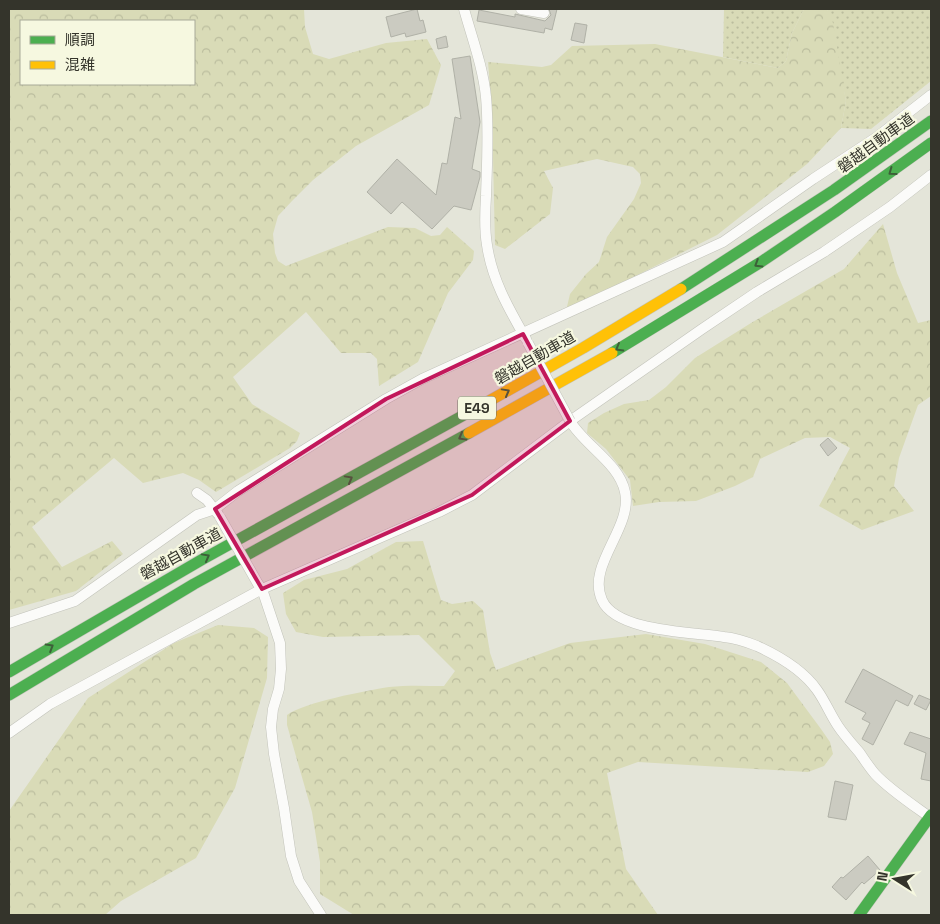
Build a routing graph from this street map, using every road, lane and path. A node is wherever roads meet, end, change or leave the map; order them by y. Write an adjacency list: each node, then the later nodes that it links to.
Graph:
1 (464, 9): 8 (street)
2 (521, 9): 3 (street)
3 (544, 13)
4 (931, 95): 8 (street)
5 (931, 121): 14 (main road, 磐越自動車道 / E49, one-way to 5)
6 (931, 143): 15 (main road, E49, one-way to 15)
7 (931, 175): 9 (street)
8 (526, 339): 9 (street, bridge); 11 (street)
9 (570, 421): 12 (street); 17 (street)
10 (197, 493): 11 (street)
11 (217, 513): 12 (street, bridge); 13 (street)
12 (260, 587): 16 (street); 18 (street)
13 (9, 623)
14 (9, 672)
15 (9, 695)
16 (9, 733)
17 (931, 817): 19 (main road)
18 (321, 915)
19 (859, 915)

